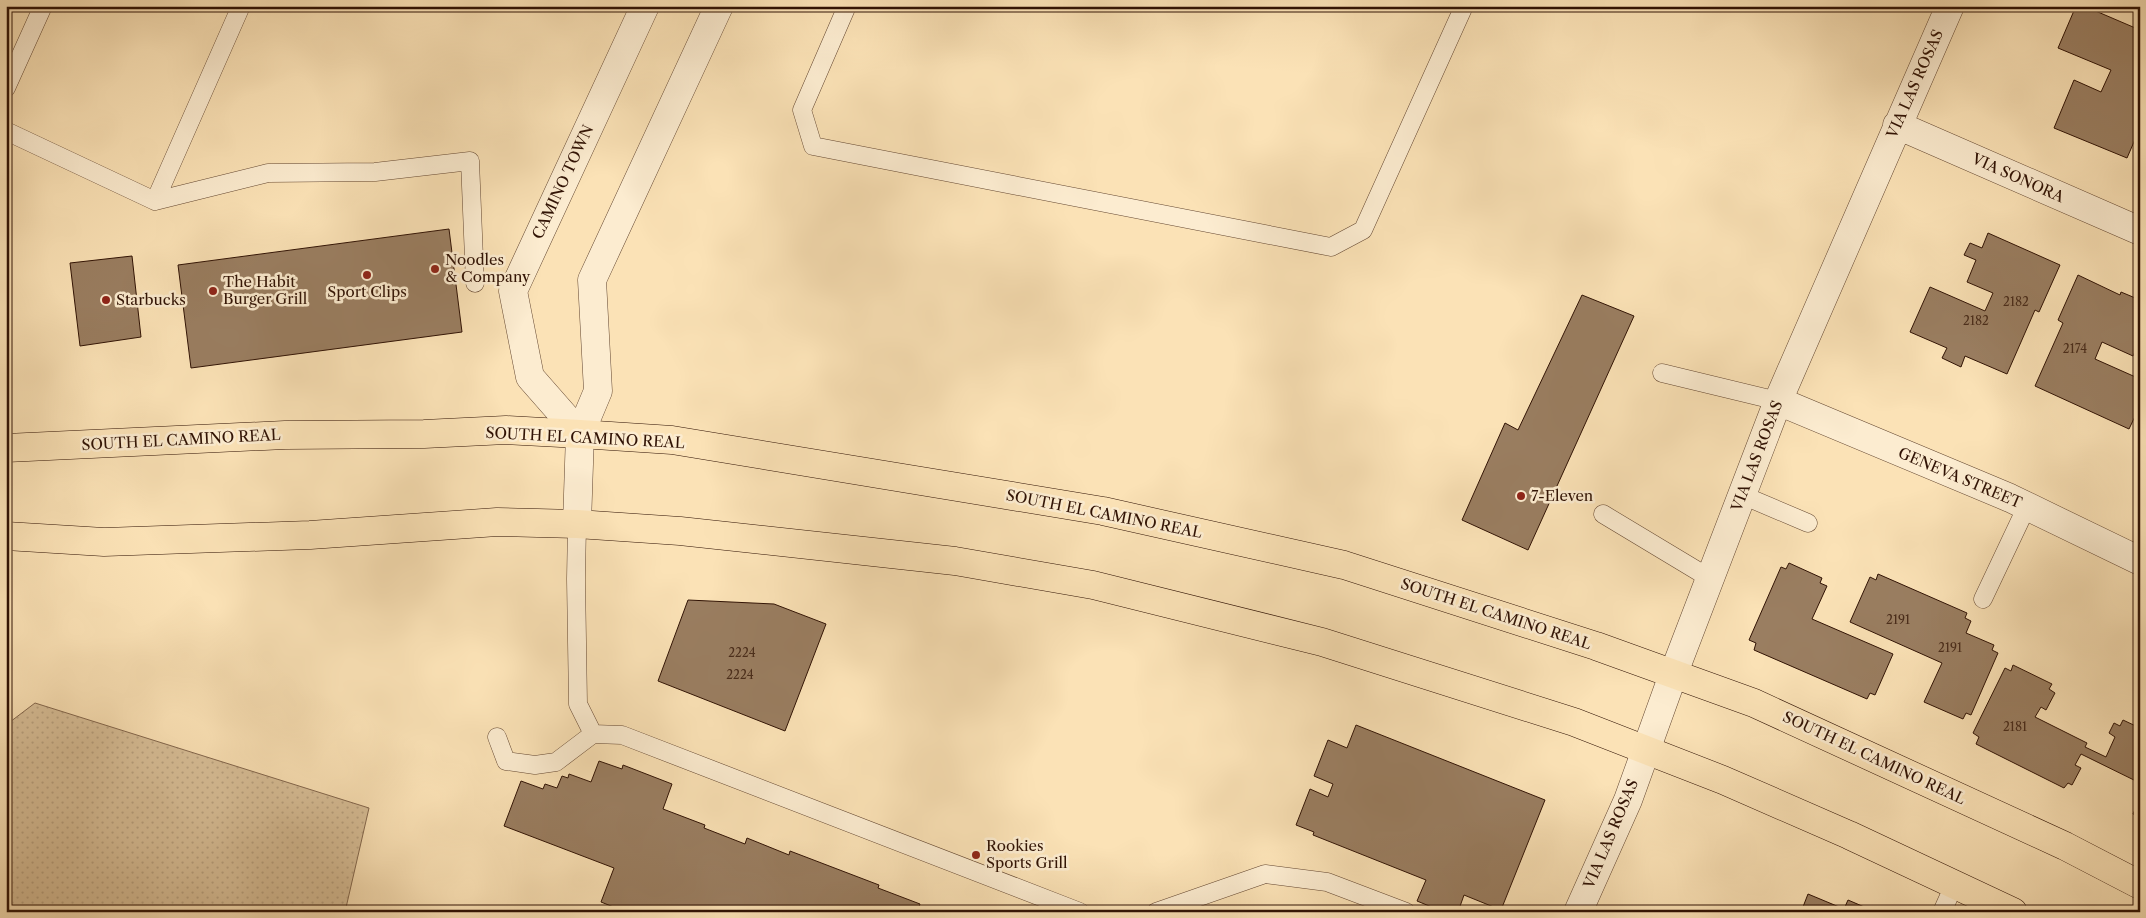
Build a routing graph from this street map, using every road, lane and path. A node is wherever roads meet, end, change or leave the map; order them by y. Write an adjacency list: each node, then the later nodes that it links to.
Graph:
1 (43, 6): 8 (lane)
2 (242, 6): 11 (lane)
3 (645, 6): 16 (street, CAMINO TOWN)
4 (719, 6): 16 (street)
5 (847, 6): 6 (lane)
6 (1464, 6)
7 (1950, 6): 9 (street, VIA LAS ROSAS)
8 (6, 88)
9 (1897, 125): 12 (street, VIA SONORA); 15 (street, VIA LAS ROSAS)
10 (6, 131): 11 (lane)
11 (155, 201): 13 (lane)
12 (2140, 230)
13 (475, 282)
14 (1662, 373): 15 (lane)
15 (1778, 401): 18 (street, VIA LAS ROSAS); 19 (street, GENEVA STREET)
16 (580, 434): 17 (main road, SOUTH EL CAMINO REAL); 21 (street); 27 (main road, SOUTH EL CAMINO REAL)
17 (6, 448)
18 (1742, 495): 22 (lane); 25 (street, VIA LAS ROSAS)
19 (2027, 506): 24 (street, GENEVA STREET); 26 (lane)
20 (1604, 514): 25 (lane)
21 (577, 524): 23 (main road); 28 (lane); 30 (main road)
22 (1808, 524)
23 (6, 536)
24 (2140, 561)
25 (1711, 578): 27 (street, VIA LAS ROSAS)
26 (1983, 599)
27 (1673, 675): 30 (street, VIA LAS ROSAS); 32 (main road, SOUTH EL CAMINO REAL)
28 (592, 734): 29 (lane); 33 (lane)
29 (497, 737)
30 (1645, 750): 31 (main road); 36 (street, VIA LAS ROSAS)
31 (1955, 883): 37 (lane); 38 (main road)
32 (2140, 885)
33 (1080, 912)
34 (1156, 912): 35 (lane)
35 (1406, 912)
36 (1578, 912)
37 (1942, 912)
38 (2013, 912)

